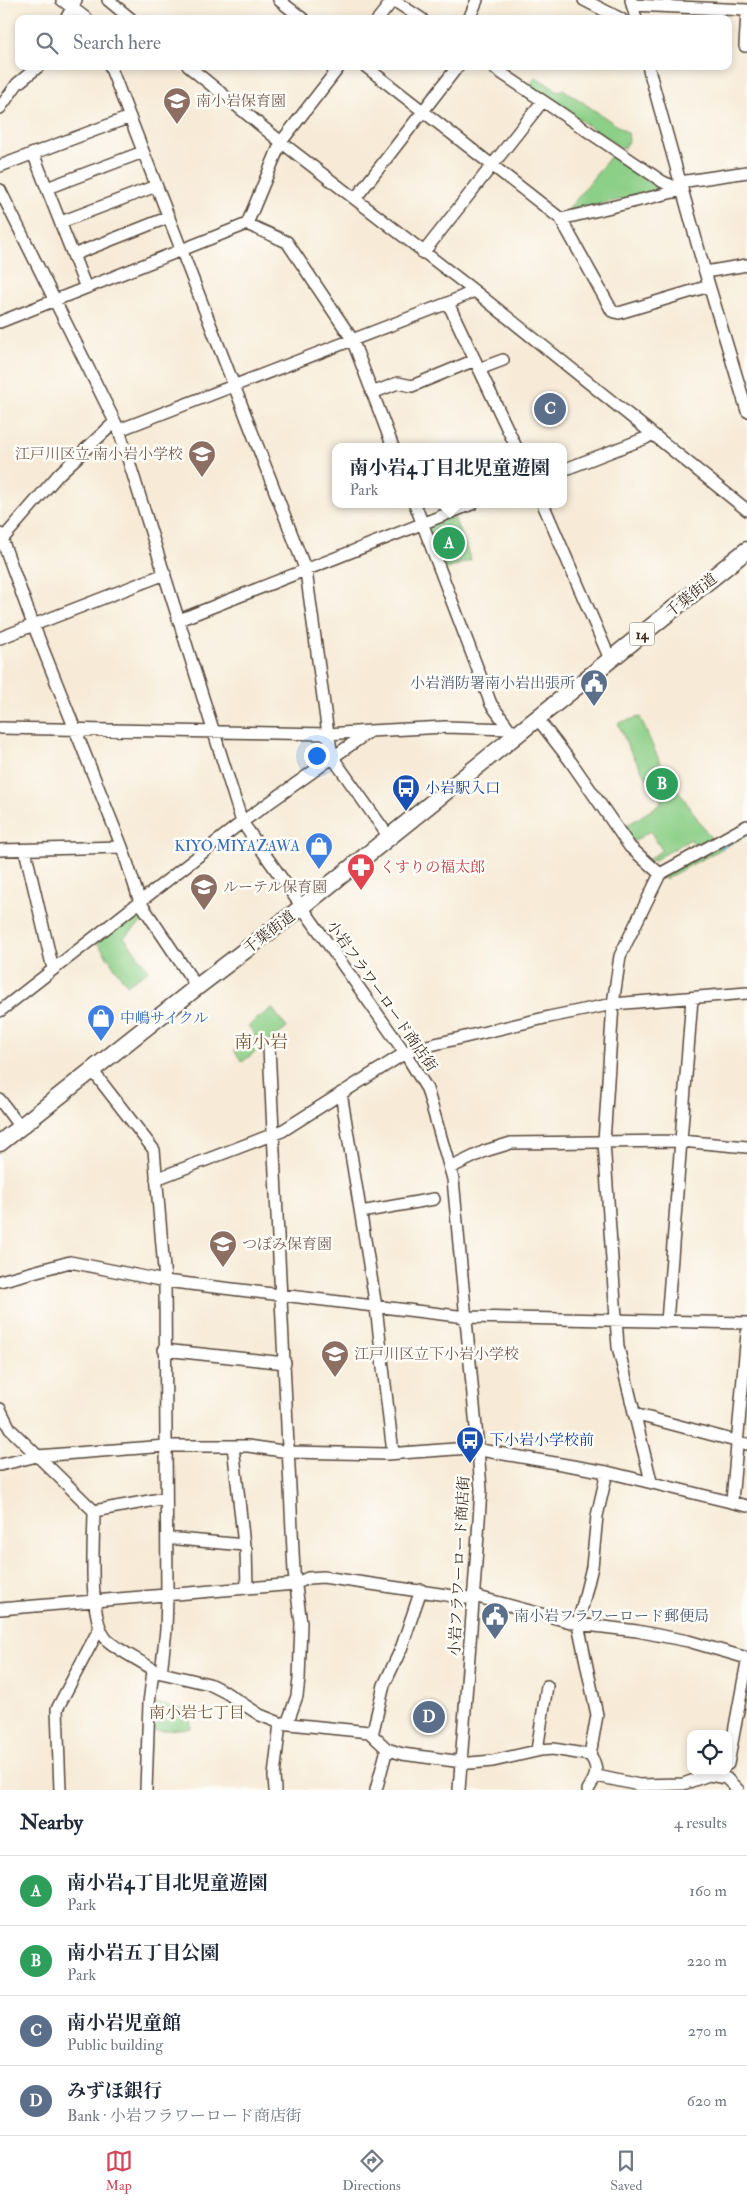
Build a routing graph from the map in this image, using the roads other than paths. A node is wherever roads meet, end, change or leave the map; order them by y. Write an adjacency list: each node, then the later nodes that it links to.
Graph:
1 (108, 0): 11 (street)
2 (279, 0): 12 (street)
3 (477, 0): 15 (street)
4 (584, 0): 16 (street)
5 (70, 2): 9 (street); 10 (street)
6 (631, 2): 7 (street); 17 (street)
7 (733, 5): 8 (street)
8 (747, 11): 18 (street)
9 (67, 15)
10 (83, 15)
11 (126, 15)
12 (298, 15)
13 (381, 15): 14 (street)
14 (416, 15)
15 (470, 15)
16 (613, 15)
17 (635, 15)
18 (747, 46)
19 (34, 70): 28 (street)
20 (112, 70): 30 (street)
21 (193, 70): 31 (street)
22 (337, 70): 31 (street)
23 (370, 70): 29 (street)
24 (455, 70): 29 (street)
25 (497, 70): 27 (street)
26 (649, 70): 38 (street)
27 (542, 102): 35 (street); 38 (street)
28 (0, 108)
29 (423, 112): 35 (street); 41 (street)
30 (130, 117): 32 (street); 33 (street)
31 (281, 142): 41 (street); 45 (street)
32 (143, 152): 37 (street); 39 (street)
33 (33, 153): 34 (street); 39 (street)
34 (0, 166)
35 (492, 167): 43 (street); 47 (street)
36 (747, 172): 38 (street)
37 (156, 186): 42 (street); 44 (street)
38 (681, 186): 43 (street); 50 (street)
39 (47, 188): 44 (street)
40 (0, 190): 54 (street, 小岩フラワーロード商店街)
41 (356, 199): 47 (street)
42 (169, 217): 46 (street); 48 (street)
43 (561, 219): 51 (street)
44 (61, 222): 48 (street)
45 (246, 224): 46 (street); 57 (street)
46 (182, 250): 52 (street); 60 (street)
47 (423, 253): 53 (street)
48 (73, 254): 52 (street)
49 (747, 265): 50 (street)
50 (705, 272): 51 (street)
51 (709, 286): 62 (street)
52 (86, 288): 54 (street)
53 (474, 291): 55 (street); 64 (street)
54 (55, 300): 56 (street); 63 (street, 小岩フラワーロード商店街)
55 (448, 303): 57 (street); 59 (street)
56 (0, 322)
57 (352, 340): 60 (street); 61 (street)
58 (503, 360): 59 (street)
59 (477, 364): 61 (street); 66 (street)
60 (233, 385): 63 (street); 75 (street)
61 (372, 393): 65 (street)
62 (747, 411)
63 (117, 426): 73 (street); 76 (street, 小岩フラワーロード商店街)
64 (652, 434): 67 (street); 71 (street)
65 (391, 443)
66 (514, 443)
67 (567, 468)
68 (416, 508): 72 (street)
69 (462, 508): 72 (street)
70 (545, 508): 80 (street)
71 (747, 510)
72 (422, 524): 75 (street); 86 (street)
73 (1, 539): 78 (street)
74 (747, 550): 80 (highway, 千葉街道 / 14)
75 (306, 571): 77 (street); 87 (street)
76 (165, 574): 77 (street, 小岩フラワーロード商店街); 78 (street)
77 (179, 620): 85 (street, 小岩フラワーロード商店街)
78 (33, 624): 79 (street); 83 (street)
79 (0, 638)
80 (610, 659): 81 (highway, 千葉街道 / 14)
81 (537, 718): 86 (highway, 千葉街道 / 14); 95 (street)
82 (0, 728): 83 (street)
83 (75, 729): 85 (street); 92 (street)
84 (370, 731): 86 (street); 87 (street); 88 (street)
85 (214, 732): 87 (street); 89 (street, 小岩フラワーロード商店街)
86 (512, 732): 91 (highway, 千葉街道 / 14)
87 (328, 734): 88 (street)
88 (333, 758): 89 (street); 91 (street)
89 (242, 822): 96 (street); 97 (street, 小岩フラワーロード商店街)
90 (747, 826): 95 (street)
91 (389, 837): 97 (highway, 千葉街道 / 14)
92 (122, 847): 94 (street); 96 (street)
93 (0, 850): 94 (street)
94 (25, 850): 98 (street)
95 (660, 874): 102 (street)
96 (140, 902): 98 (street); 99 (street)
97 (302, 907): 99 (highway, 千葉街道 / 14); 105 (street, 小岩フラワーロード商店街)
98 (53, 969): 103 (street)
99 (197, 987): 106 (highway, 千葉街道 / 14)
100 (747, 993): 101 (street)
101 (692, 998): 102 (street); 111 (street)
102 (613, 1004): 105 (street); 112 (street)
103 (0, 1012)
104 (269, 1047): 110 (street)
105 (405, 1053): 107 (street); 115 (street, 小岩フラワーロード商店街)
106 (92, 1070): 109 (highway, 千葉街道 / 14); 116 (street)
107 (341, 1093): 110 (street); 118 (street)
108 (0, 1100): 109 (street)
109 (20, 1127): 113 (highway, 千葉街道 / 14)
110 (273, 1136): 116 (street); 121 (street)
111 (681, 1141): 112 (street); 114 (street); 125 (street)
112 (604, 1142): 115 (street); 124 (street)
113 (0, 1143)
114 (747, 1147)
115 (450, 1168): 123 (street, 小岩フラワーロード商店街)
116 (156, 1179): 120 (street)
117 (434, 1199): 118 (street)
118 (360, 1212): 122 (street)
119 (0, 1280): 120 (street)
120 (165, 1281): 121 (street); 128 (street)
121 (281, 1296): 122 (street); 129 (street)
122 (376, 1306): 123 (street); 137 (street)
123 (466, 1317): 124 (street); 135 (street, 小岩フラワーロード商店街)
124 (616, 1322): 125 (street); 131 (street)
125 (667, 1322): 126 (street)
126 (747, 1323)
127 (747, 1333): 132 (street)
128 (164, 1350): 129 (street); 133 (street)
129 (284, 1363): 136 (street)
130 (0, 1409): 138 (street)
131 (634, 1414): 132 (street); 141 (street)
132 (742, 1443): 143 (street)
133 (166, 1446): 134 (street); 138 (street); 142 (street)
134 (233, 1446): 136 (street); 147 (street)
135 (478, 1449): 137 (street); 140 (street); 152 (street, 小岩フラワーロード商店街)
136 (289, 1452): 137 (street); 148 (street)
137 (393, 1453)
138 (37, 1456): 139 (street); 145 (street)
139 (0, 1465)
140 (607, 1472): 141 (street); 155 (street)
141 (651, 1481): 143 (street)
142 (166, 1498): 145 (street); 146 (street)
143 (732, 1501): 144 (street)
144 (747, 1506)
145 (94, 1511): 153 (street)
146 (167, 1538): 147 (street); 151 (street)
147 (244, 1546): 149 (street)
148 (295, 1584): 149 (street); 150 (street); 160 (street)
149 (248, 1588): 151 (street)
150 (420, 1590): 152 (street); 161 (street)
151 (168, 1596): 153 (street); 158 (street)
152 (474, 1597): 155 (street); 166 (street, 小岩フラワーロード商店街)
153 (94, 1602): 154 (street); 156 (street)
154 (0, 1609)
155 (578, 1624): 157 (street); 165 (street)
156 (99, 1629): 158 (street); 171 (street)
157 (747, 1660): 162 (street)
158 (157, 1672): 160 (street); 172 (street)
159 (547, 1686): 164 (street)
160 (283, 1724): 161 (street); 173 (street)
161 (372, 1735): 163 (street)
162 (732, 1742)
163 (387, 1749): 166 (street); 174 (street)
164 (537, 1750): 165 (street); 166 (street)
165 (590, 1755): 170 (street)
166 (461, 1763): 175 (street, 小岩フラワーロード商店街)
167 (709, 1775): 170 (street)
168 (726, 1775): 177 (street)
169 (727, 1775): 178 (street)
170 (597, 1776): 176 (street)
171 (60, 1790)
172 (146, 1790)
173 (275, 1790)
174 (376, 1790)
175 (459, 1790)
176 (588, 1790)
177 (723, 1790)
178 (738, 1790)

